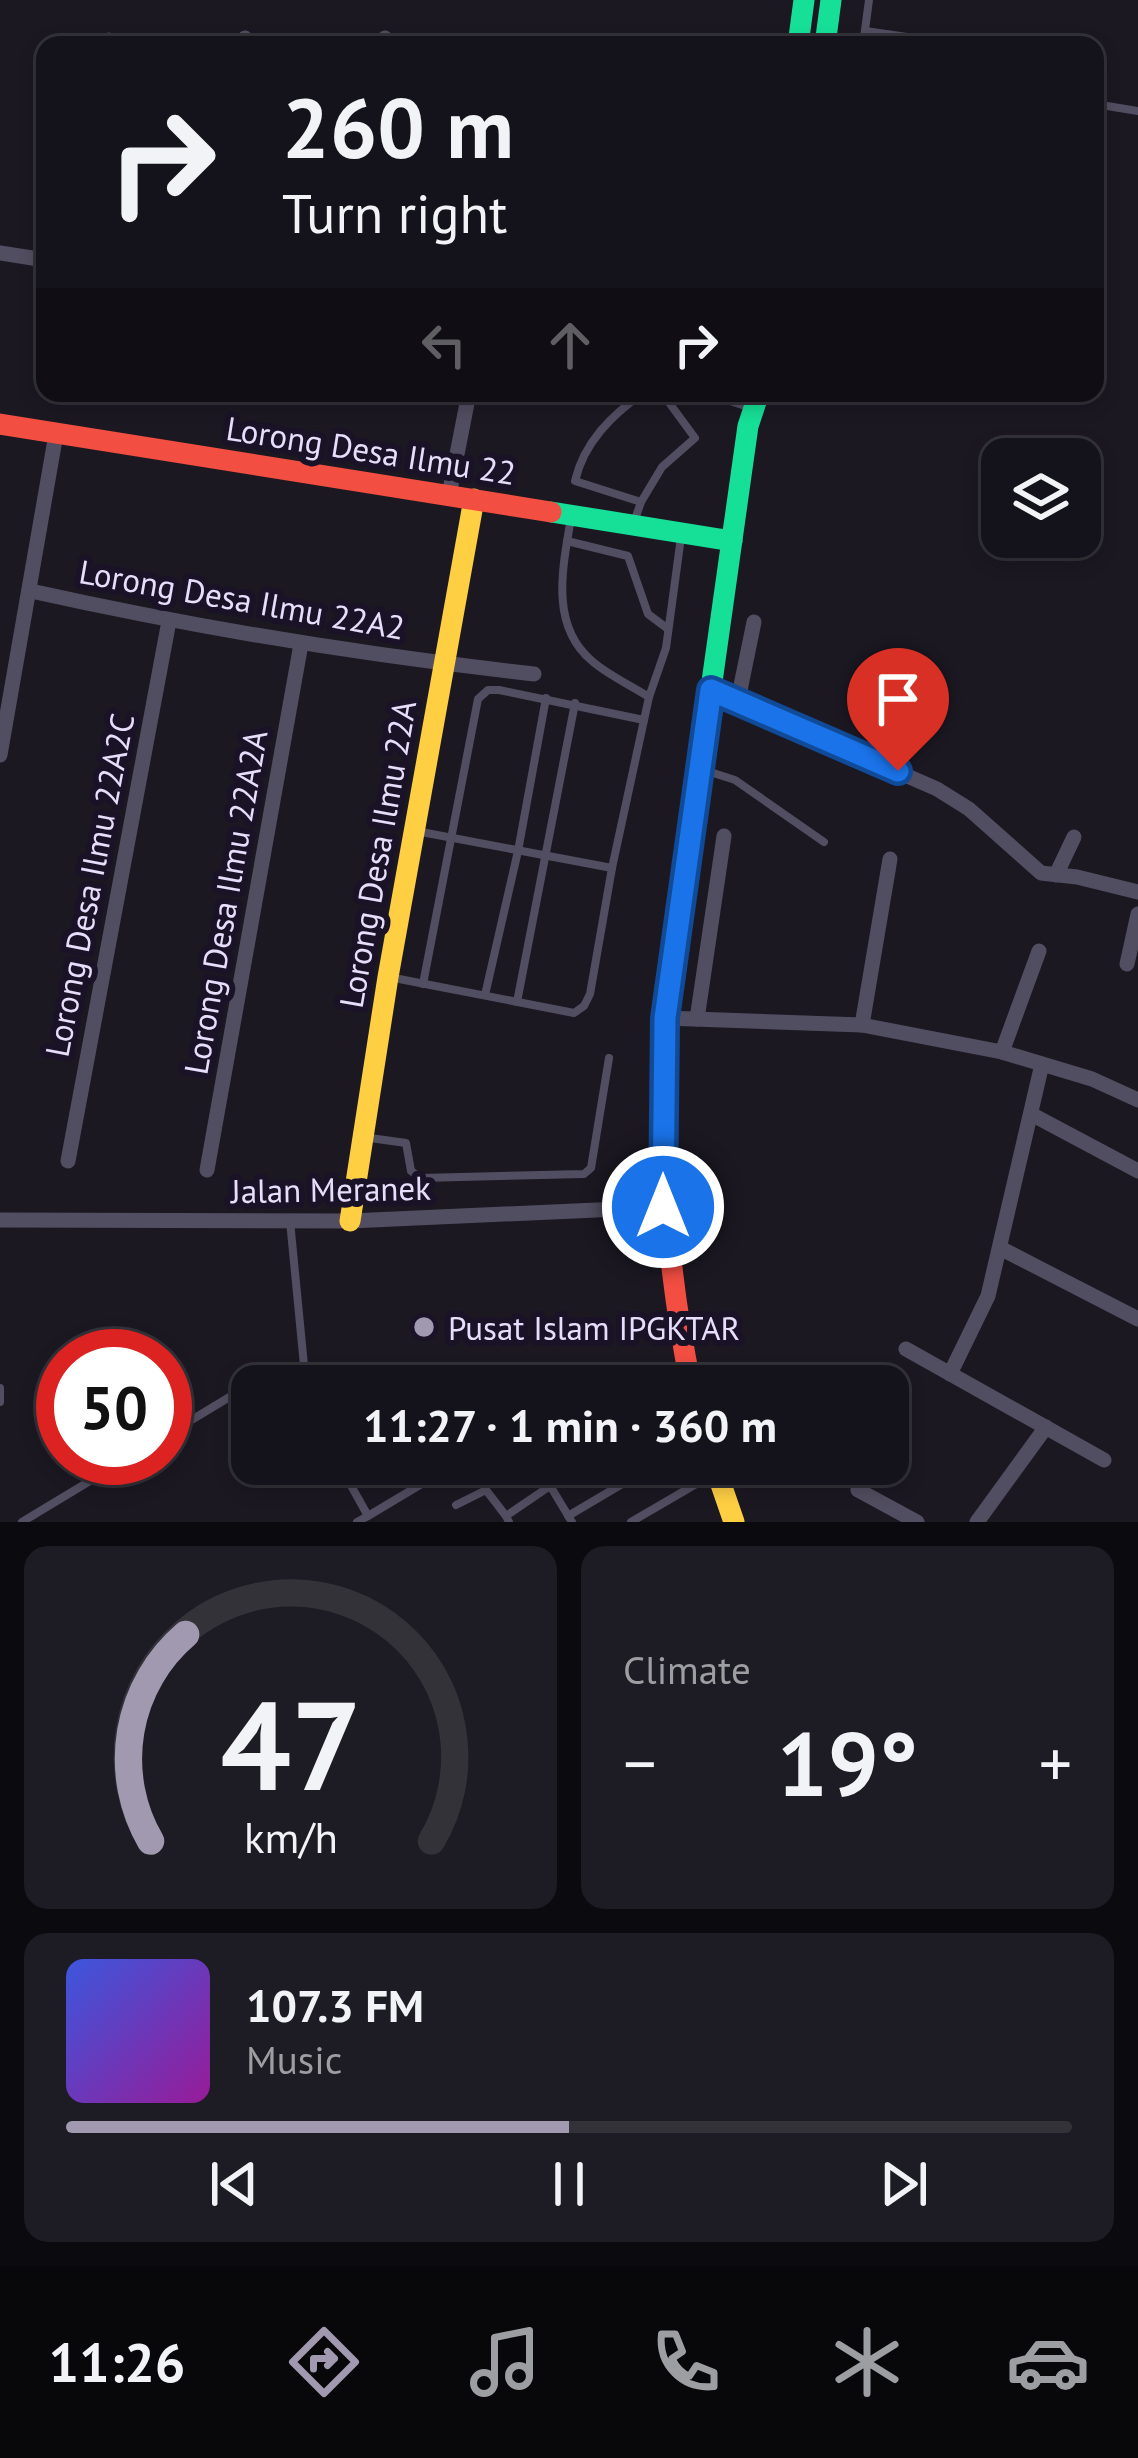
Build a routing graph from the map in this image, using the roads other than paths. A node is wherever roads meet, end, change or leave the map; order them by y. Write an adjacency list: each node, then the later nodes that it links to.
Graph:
1 (804, 0): 5 (street)
2 (831, 0): 6 (street)
3 (869, 0): 4 (lane)
4 (865, 31): 7 (lane); 8 (lane)
5 (799, 36)
6 (826, 36)
7 (864, 36)
8 (900, 36)
9 (1104, 105): 10 (lane)
10 (1138, 111)
11 (0, 253): 12 (street)
12 (36, 259)
13 (467, 402): 19 (street)
14 (630, 402): 21 (lane)
15 (668, 402): 21 (lane)
16 (751, 405): 26 (street)
17 (0, 424): 18 (street, Lorong Desa Ilmu 22)
18 (56, 434): 19 (street, Lorong Desa Ilmu 22); 27 (street)
19 (449, 495): 20 (street, Lorong Desa Ilmu 22)
20 (473, 499): 22 (street, Lorong Desa Ilmu 22); 32 (street, Lorong Desa Ilmu 22A)
21 (641, 502): 23 (lane)
22 (571, 516): 23 (street, Lorong Desa Ilmu 22); 25 (lane)
23 (633, 526): 24 (street, Lorong Desa Ilmu 22)
24 (681, 535): 26 (street, Lorong Desa Ilmu 22); 30 (lane)
25 (567, 541): 30 (lane); 35 (lane)
26 (732, 541): 34 (street)
27 (31, 591): 28 (street, Lorong Desa Ilmu 22A2); 40 (street)
28 (169, 621): 31 (street, Lorong Desa Ilmu 22A2); 69 (street, Lorong Desa Ilmu 22A2C)
29 (754, 622): 37 (street)
30 (668, 629): 35 (lane)
31 (302, 644): 32 (street, Lorong Desa Ilmu 22A2); 70 (street, Lorong Desa Ilmu 22A2A)
32 (443, 664): 33 (street, Lorong Desa Ilmu 22A2); 42 (street, Lorong Desa Ilmu 22A)
33 (534, 674)
34 (711, 690): 37 (street); 41 (street)
35 (649, 697): 39 (lane)
36 (546, 698): 38 (lane); 45 (lane); 47 (lane)
37 (738, 700): 51 (street)
38 (575, 703): 39 (lane); 48 (lane)
39 (644, 720): 50 (lane)
40 (0, 755)
41 (700, 769): 46 (lane); 60 (street)
42 (414, 831): 45 (lane); 56 (street, Lorong Desa Ilmu 22A)
43 (724, 836): 61 (street)
44 (1074, 837): 51 (street)
45 (453, 838): 47 (lane); 57 (lane)
46 (824, 842)
47 (518, 850): 48 (lane); 58 (lane)
48 (548, 856): 50 (lane); 59 (lane)
49 (890, 859): 62 (street)
50 (612, 868): 59 (lane)
51 (1056, 875): 52 (street)
52 (1138, 892)
53 (1138, 914): 55 (street)
54 (1039, 951): 63 (street)
55 (1127, 964)
56 (388, 977): 57 (lane); 68 (street, Lorong Desa Ilmu 22A)
57 (423, 984): 58 (lane)
58 (485, 995): 59 (lane)
59 (518, 1002)
60 (665, 1018): 61 (street); 72 (street)
61 (697, 1019): 62 (street)
62 (862, 1025): 63 (street)
63 (1002, 1052): 65 (street)
64 (610, 1058): 68 (lane)
65 (1042, 1064): 66 (street); 67 (street)
66 (1138, 1100)
67 (1030, 1114): 71 (street); 76 (street)
68 (362, 1137): 75 (street, Lorong Desa Ilmu 22A)
69 (68, 1161)
70 (207, 1170)
71 (1138, 1171)
72 (663, 1207): 75 (street, Jalan Meranek); 80 (street)
73 (0, 1220): 74 (street, Jalan Meranek)
74 (290, 1220): 75 (street, Jalan Meranek); 79 (lane)
75 (350, 1221)
76 (1000, 1248): 77 (street); 81 (street)
77 (1138, 1319)
78 (906, 1349): 81 (street)
79 (301, 1365)
80 (687, 1365)
81 (950, 1374): 86 (street)
82 (0, 1388): 84 (lane)
83 (231, 1396): 85 (lane)
84 (0, 1402)
85 (192, 1420)
86 (1046, 1427): 87 (street); 105 (street)
87 (1103, 1460)
88 (83, 1485): 100 (lane)
89 (351, 1485): 97 (lane)
90 (418, 1485): 97 (lane)
91 (623, 1485): 99 (lane)
92 (689, 1485): 102 (lane)
93 (721, 1485): 103 (street)
94 (550, 1486): 98 (lane); 99 (lane)
95 (857, 1490): 104 (street)
96 (456, 1505): 98 (lane)
97 (368, 1516): 101 (lane)
98 (507, 1519)
99 (570, 1519)
100 (22, 1522)
101 (357, 1522)
102 (631, 1522)
103 (734, 1522)
104 (917, 1522)
105 (977, 1522)

